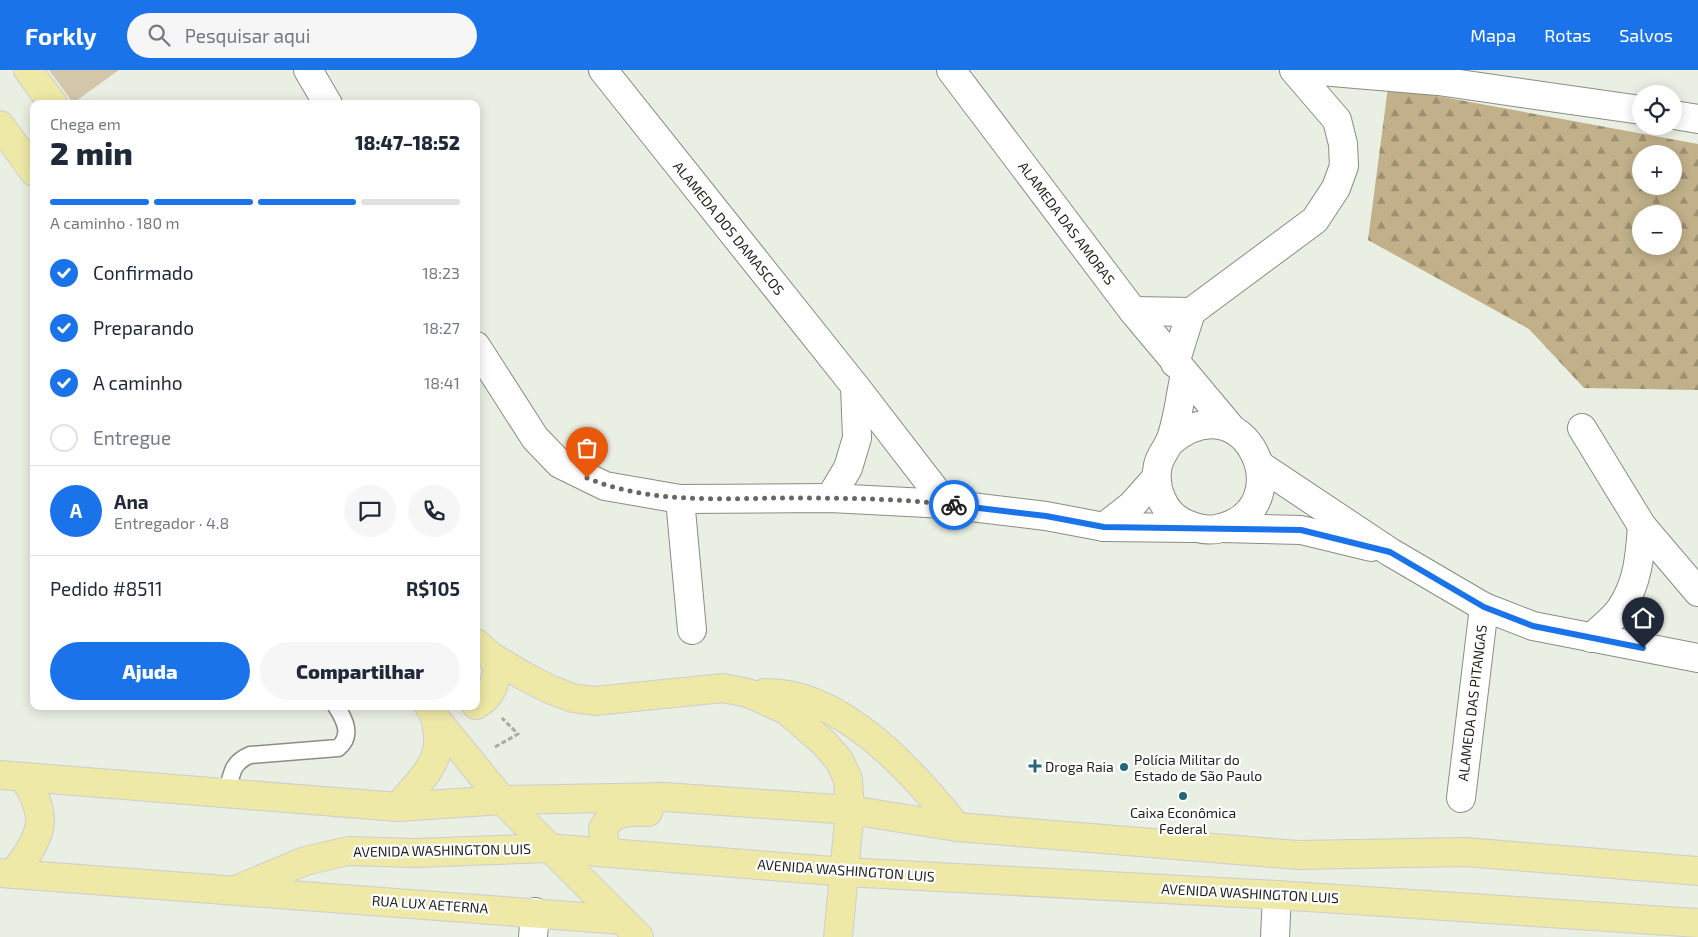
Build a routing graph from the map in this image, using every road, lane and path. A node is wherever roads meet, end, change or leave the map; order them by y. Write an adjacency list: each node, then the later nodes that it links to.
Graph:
1 (28, 70): 7 (main road)
2 (308, 70): 8 (street)
3 (603, 70): 18 (street, ALAMEDA DOS DAMASCOS)
4 (951, 70): 14 (street, ALAMEDA DAS AMORAS)
5 (1294, 70): 15 (street)
6 (1309, 70): 9 (street)
7 (50, 100)
8 (326, 100)
9 (1632, 109)
10 (1682, 116): 11 (street)
11 (1698, 119)
12 (0, 126): 13 (main road)
13 (30, 167)
14 (1133, 311): 15 (street); 17 (street, ALAMEDA DAS AMORAS)
15 (1191, 312): 17 (street)
16 (480, 352): 25 (street)
17 (1180, 369): 19 (street, ALAMEDA DAS AMORAS); 21 (street)
18 (855, 386): 24 (street); 26 (street, ALAMEDA DOS DAMASCOS)
19 (1231, 428): 21 (street); 22 (street)
20 (1582, 428): 27 (street)
21 (1170, 442): 23 (street)
22 (1261, 466): 29 (street); 30 (street)
23 (1156, 478): 28 (street); 29 (street)
24 (830, 498): 25 (street); 26 (street)
25 (680, 499): 33 (street)
26 (946, 504): 28 (street)
27 (1642, 526): 31 (street); 34 (street)
28 (1104, 527): 29 (street)
29 (1208, 528): 30 (street)
30 (1390, 552): 32 (street)
31 (1698, 592)
32 (1484, 607): 34 (street); 46 (street, ALAMEDA DAS PITANGAS)
33 (692, 630)
34 (1591, 638): 36 (street)
35 (484, 650): 37 (main road); 38 (main road)
36 (1698, 658)
37 (748, 693): 50 (main road); 51 (main road)
38 (480, 701)
39 (480, 706): 43 (path)
40 (338, 710): 45 (lane)
41 (462, 710): 42 (main road)
42 (432, 712): 43 (main road); 49 (main road)
43 (470, 762): 47 (main road)
44 (12, 776): 45 (main road); 56 (main road)
45 (226, 793): 49 (main road)
46 (1461, 798)
47 (502, 800): 48 (main road); 49 (main road); 52 (main road)
48 (789, 806): 50 (main road); 53 (main road)
49 (398, 807)
50 (850, 810): 51 (main road); 55 (main road)
51 (957, 827): 54 (main road)
52 (548, 848): 53 (main road, AVENIDA WASHINGTON LUIS); 57 (main road, AVENIDA WASHINGTON LUIS); 61 (main road)
53 (605, 852): 55 (main road, AVENIDA WASHINGTON LUIS)
54 (1698, 871)
55 (845, 872): 58 (main road, AVENIDA WASHINGTON LUIS); 62 (main road)
56 (7, 873): 57 (main road, AVENIDA WASHINGTON LUIS)
57 (238, 889): 60 (main road, RUA LUX AETERNA)
58 (1277, 894): 59 (main road, AVENIDA WASHINGTON LUIS); 63 (street)
59 (1698, 923)
60 (534, 924): 61 (main road, RUA LUX AETERNA)
61 (631, 928)
62 (838, 937)
63 (1275, 937)

